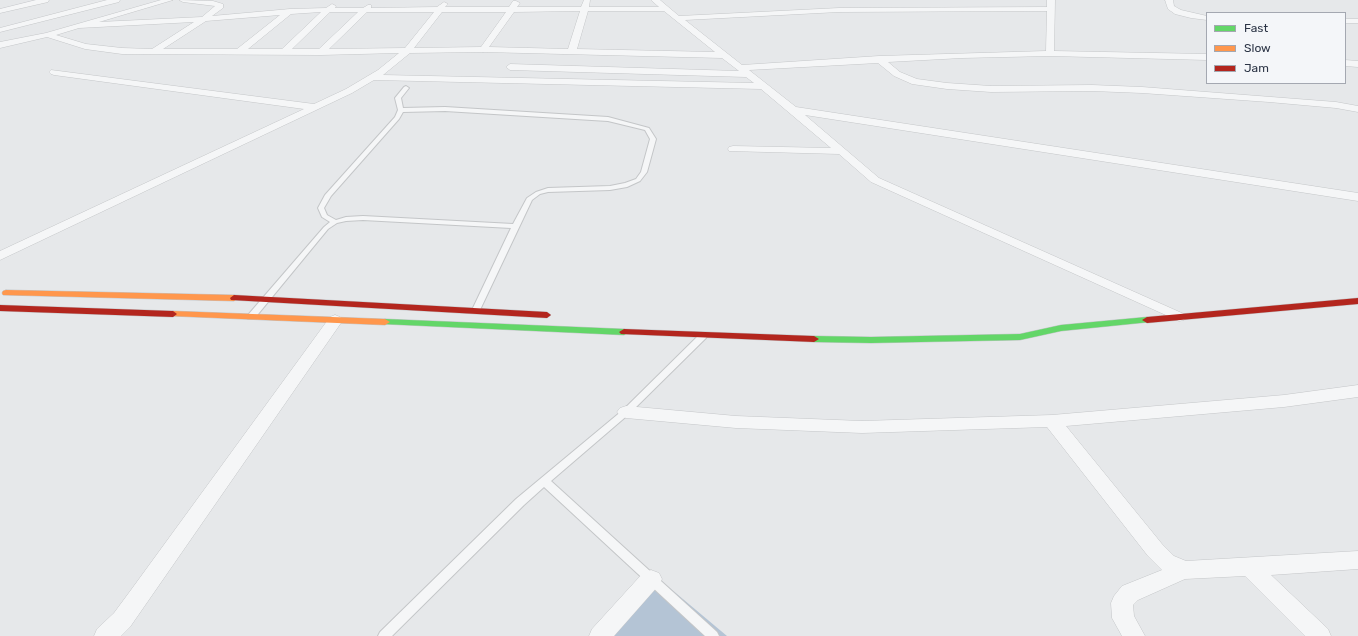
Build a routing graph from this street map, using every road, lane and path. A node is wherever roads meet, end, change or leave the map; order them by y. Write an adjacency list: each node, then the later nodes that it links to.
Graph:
1 (116, 0): 15 (street)
2 (169, 0): 30 (street)
3 (183, 0): 27 (street)
4 (338, 0): 21 (street)
5 (374, 0): 22 (street)
6 (518, 0): 16 (street)
7 (588, 0): 17 (street)
8 (655, 0): 18 (street)
9 (920, 0): 19 (street)
10 (1051, 0): 20 (street)
11 (1169, 0): 26 (street)
12 (43, 1): 15 (street); 23 (street)
13 (298, 4): 24 (street)
14 (444, 4): 16 (street); 22 (street); 36 (street)
15 (80, 9): 31 (street)
16 (512, 9): 17 (street); 34 (street)
17 (585, 9): 18 (street); 35 (street)
18 (666, 9): 25 (street)
19 (927, 9): 20 (street); 25 (street)
20 (1050, 9): 41 (street)
21 (328, 10): 22 (street); 24 (street); 39 (street)
22 (364, 10): 40 (street)
23 (0, 11)
24 (288, 12): 27 (street); 38 (street)
25 (677, 18): 42 (street)
26 (1206, 18)
27 (204, 19): 30 (street); 37 (street)
28 (1346, 21): 29 (street)
29 (1358, 21)
30 (78, 26): 32 (street)
31 (0, 30)
32 (47, 35): 33 (street); 37 (street)
33 (0, 45)
34 (483, 49): 35 (street); 36 (street)
35 (572, 50): 42 (street)
36 (408, 51): 40 (street); 50 (street)
37 (152, 52): 38 (street)
38 (239, 52): 39 (street)
39 (284, 52): 40 (street)
40 (321, 52)
41 (1050, 53): 43 (street); 44 (street)
42 (725, 55): 48 (street)
43 (1206, 57)
44 (879, 59): 48 (street); 54 (street)
45 (1346, 63): 46 (street)
46 (1358, 64)
47 (510, 67): 48 (street)
48 (744, 71): 51 (street)
49 (54, 72): 53 (street)
50 (372, 77): 51 (street); 53 (street)
51 (763, 86): 56 (street)
52 (406, 88): 55 (lane)
53 (314, 107): 62 (street)
54 (1358, 109)
55 (401, 110): 60 (lane); 61 (lane)
56 (793, 110): 58 (street); 59 (street)
57 (733, 149): 58 (street)
58 (842, 152): 72 (street)
59 (1358, 197)
60 (335, 222): 61 (lane); 65 (lane)
61 (515, 226): 68 (lane)
62 (0, 256)
63 (0, 293): 64 (main road)
64 (102, 295): 65 (main road); 69 (main road)
65 (266, 299): 68 (main road); 71 (lane)
66 (1358, 301): 72 (main road)
67 (0, 308): 69 (main road)
68 (476, 310): 70 (main road)
69 (85, 311): 71 (main road)
70 (555, 315)
71 (251, 317): 73 (main road)
72 (1179, 317): 75 (main road)
73 (335, 320): 76 (main road); 85 (street)
74 (1030, 326): 75 (main road)
75 (1061, 328): 76 (main road)
76 (703, 336): 78 (lane)
77 (1358, 391): 79 (street)
78 (626, 412): 79 (street); 80 (lane)
79 (1052, 421): 83 (street)
80 (544, 481): 84 (lane); 86 (lane)
81 (1358, 560): 82 (street)
82 (1249, 567): 83 (street); 90 (street)
83 (1184, 570): 89 (street)
84 (651, 579): 87 (street); 88 (lane)
85 (105, 636)
86 (384, 636)
87 (600, 636)
88 (713, 636)
89 (1134, 636)
90 (1320, 636)

